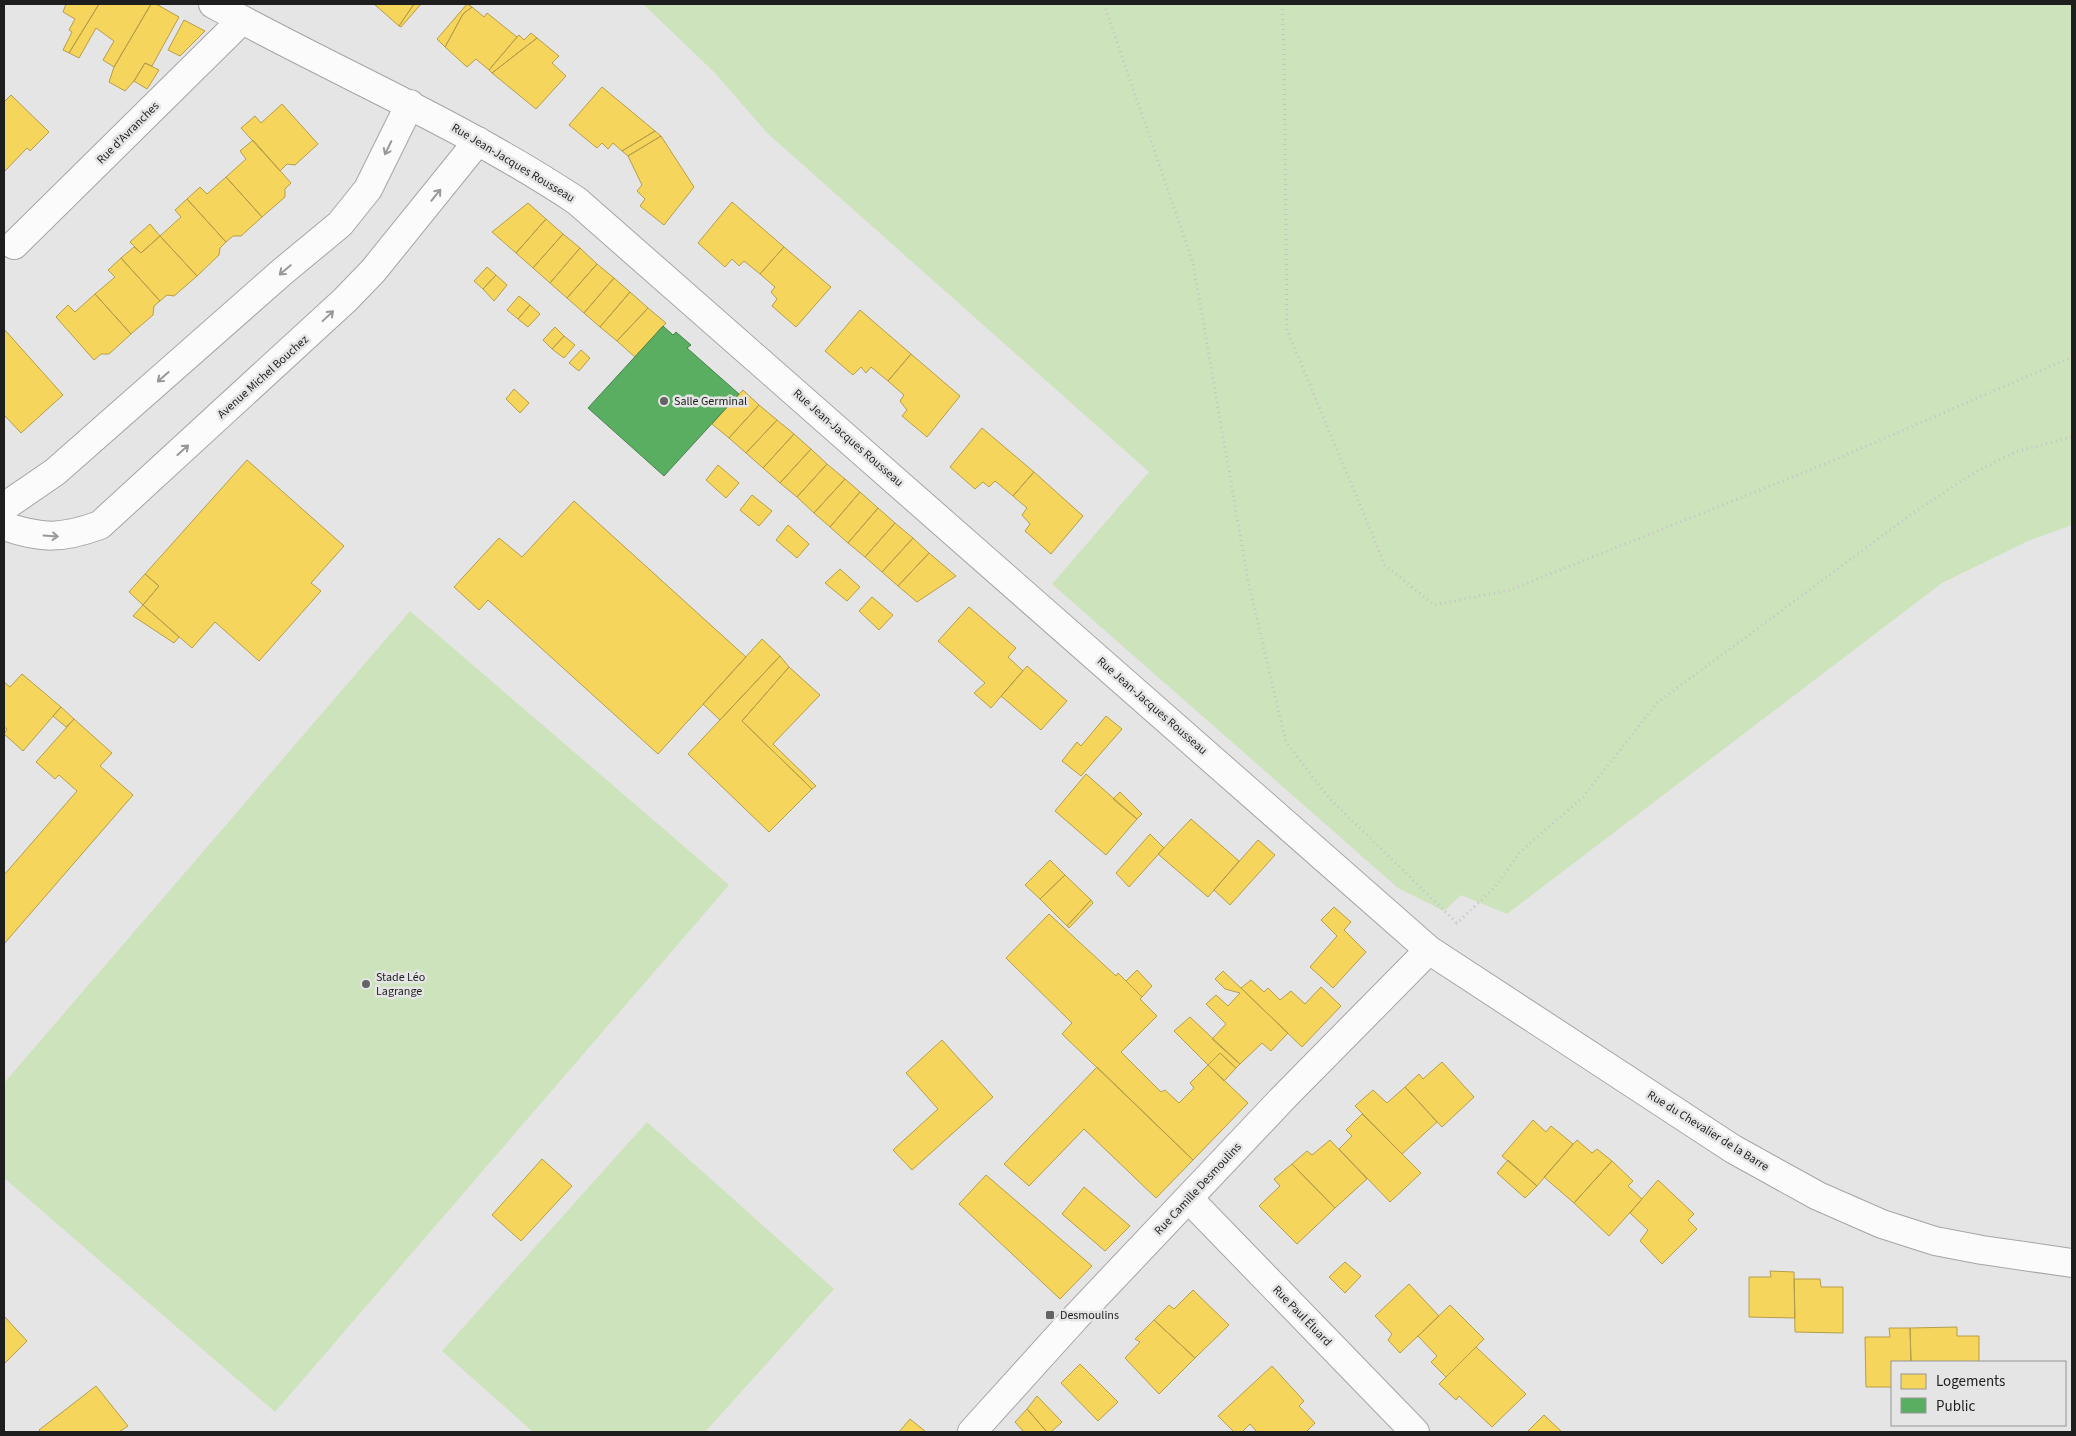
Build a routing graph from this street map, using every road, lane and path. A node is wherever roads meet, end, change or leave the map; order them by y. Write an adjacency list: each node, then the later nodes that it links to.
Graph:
1 (213, 4): 4 (street, Rue Jean-Jacques Rousseau)
2 (1104, 4): 9 (path)
3 (1282, 4): 8 (path)
4 (242, 20): 5 (street, Rue Jean-Jacques Rousseau); 7 (street, Rue d'Avranches)
5 (410, 104): 6 (street, Rue Jean-Jacques Rousseau); 10 (street, one-way to 10)
6 (478, 141): 11 (street, Avenue Michel Bouchez, one-way to 6); 12 (street, Rue Jean-Jacques Rousseau)
7 (14, 245)
8 (2072, 357)
9 (2072, 437)
10 (4, 507)
11 (4, 526)
12 (1429, 950): 13 (street, Rue Camille Desmoulins); 14 (street, Rue du Chevalier de la Barre)
13 (1188, 1199): 15 (street, Rue Camille Desmoulins); 16 (street, Rue Paul Éluard)
14 (2072, 1263)
15 (972, 1432)
16 (1414, 1432)

